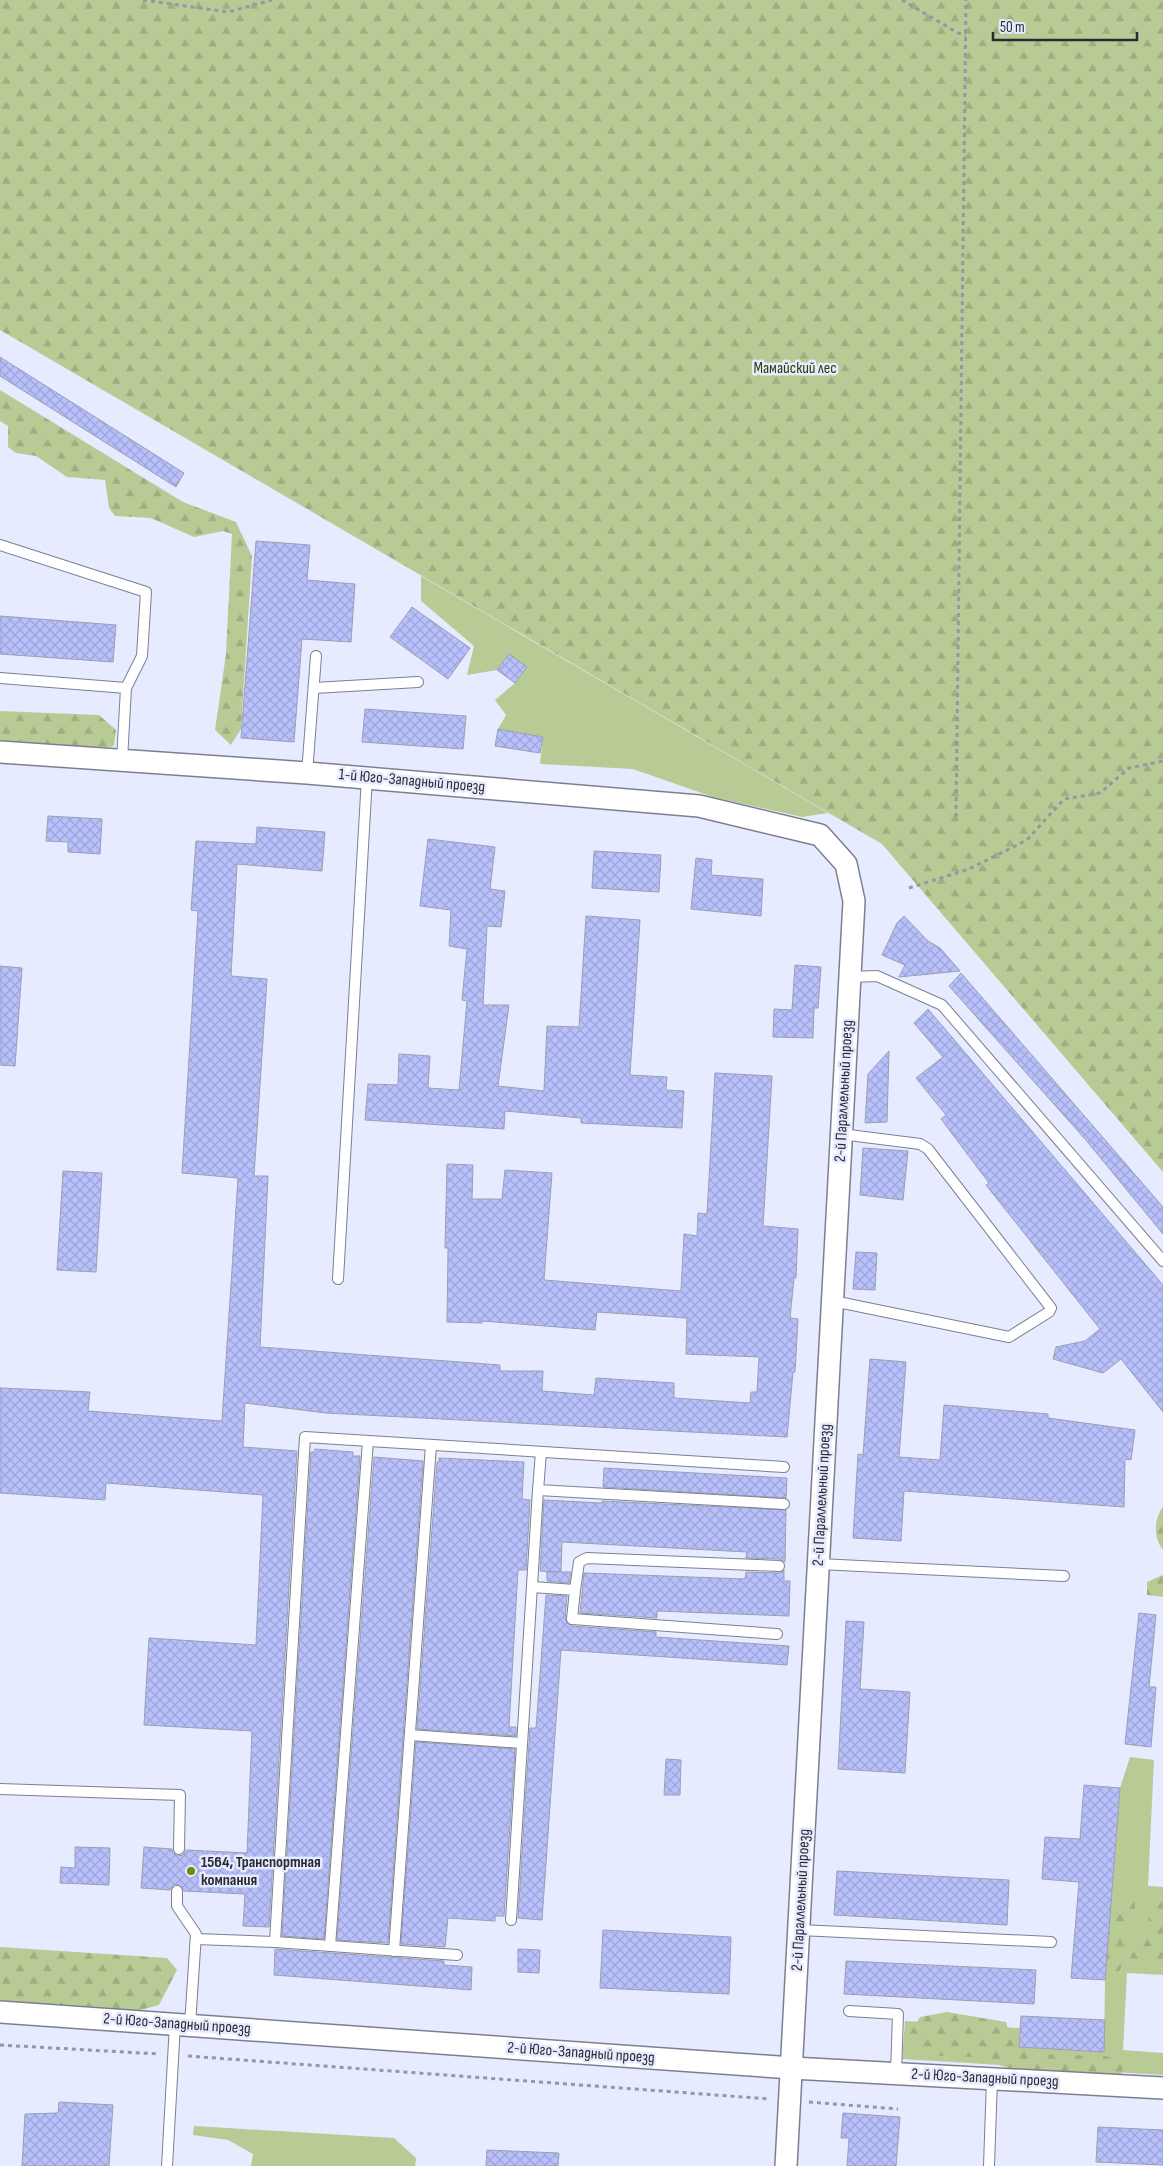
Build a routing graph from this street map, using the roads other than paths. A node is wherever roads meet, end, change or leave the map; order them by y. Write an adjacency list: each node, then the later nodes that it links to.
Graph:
1 (0, 545): 5 (lane)
2 (316, 656): 6 (lane)
3 (0, 678): 5 (lane)
4 (418, 682): 6 (lane)
5 (126, 688): 8 (lane)
6 (314, 688): 9 (lane)
7 (0, 752): 8 (street, 1-й Юго-Западный проезд)
8 (122, 760): 9 (street, 1-й Юго-Западный проезд)
9 (307, 773): 10 (street, 1-й Юго-Западный проезд)
10 (367, 778): 11 (street, 1-й Юго-Западный проезд); 15 (lane)
11 (820, 835): 12 (street, 2-й Параллельный проезд)
12 (850, 977): 13 (street, 2-й Параллельный проезд); 14 (lane)
13 (842, 1134): 16 (street, 2-й Параллельный проезд); 16 (lane)
14 (1163, 1261)
15 (338, 1279)
16 (833, 1301): 23 (street, 2-й Параллельный проезд)
17 (368, 1441): 18 (lane); 37 (lane); 39 (lane)
18 (431, 1444): 19 (lane); 29 (lane)
19 (541, 1452): 20 (lane); 21 (lane)
20 (784, 1466)
21 (538, 1490): 22 (lane); 26 (lane)
22 (784, 1504)
23 (819, 1564): 25 (lane); 35 (street, 2-й Параллельный проезд)
24 (779, 1566): 27 (lane)
25 (1064, 1576)
26 (532, 1586): 27 (lane); 30 (lane)
27 (575, 1590): 28 (lane)
28 (777, 1634)
29 (410, 1735): 30 (lane); 40 (lane)
30 (522, 1743): 34 (lane)
31 (0, 1789): 32 (lane)
32 (178, 1849)
33 (177, 1890): 36 (lane)
34 (511, 1920)
35 (800, 1930): 38 (lane); 45 (street, 2-й Параллельный проезд)
36 (196, 1939): 37 (lane); 44 (lane)
37 (275, 1942): 39 (lane)
38 (1051, 1942)
39 (330, 1946): 40 (lane)
40 (394, 1951): 41 (lane)
41 (457, 1955)
42 (849, 2011): 46 (lane)
43 (0, 2012): 44 (street, 2-й Юго-Западный проезд)
44 (183, 2024): 45 (street, 2-й Юго-Западный проезд); 49 (lane)
45 (792, 2068): 46 (street, 2-й Юго-Западный проезд); 50 (street, 2-й Параллельный проезд)
46 (896, 2073): 47 (street, 2-й Юго-Западный проезд)
47 (992, 2079): 48 (street, 2-й Юго-Западный проезд); 51 (lane)
48 (1163, 2088)
49 (167, 2166)
50 (786, 2166)
51 (989, 2166)

